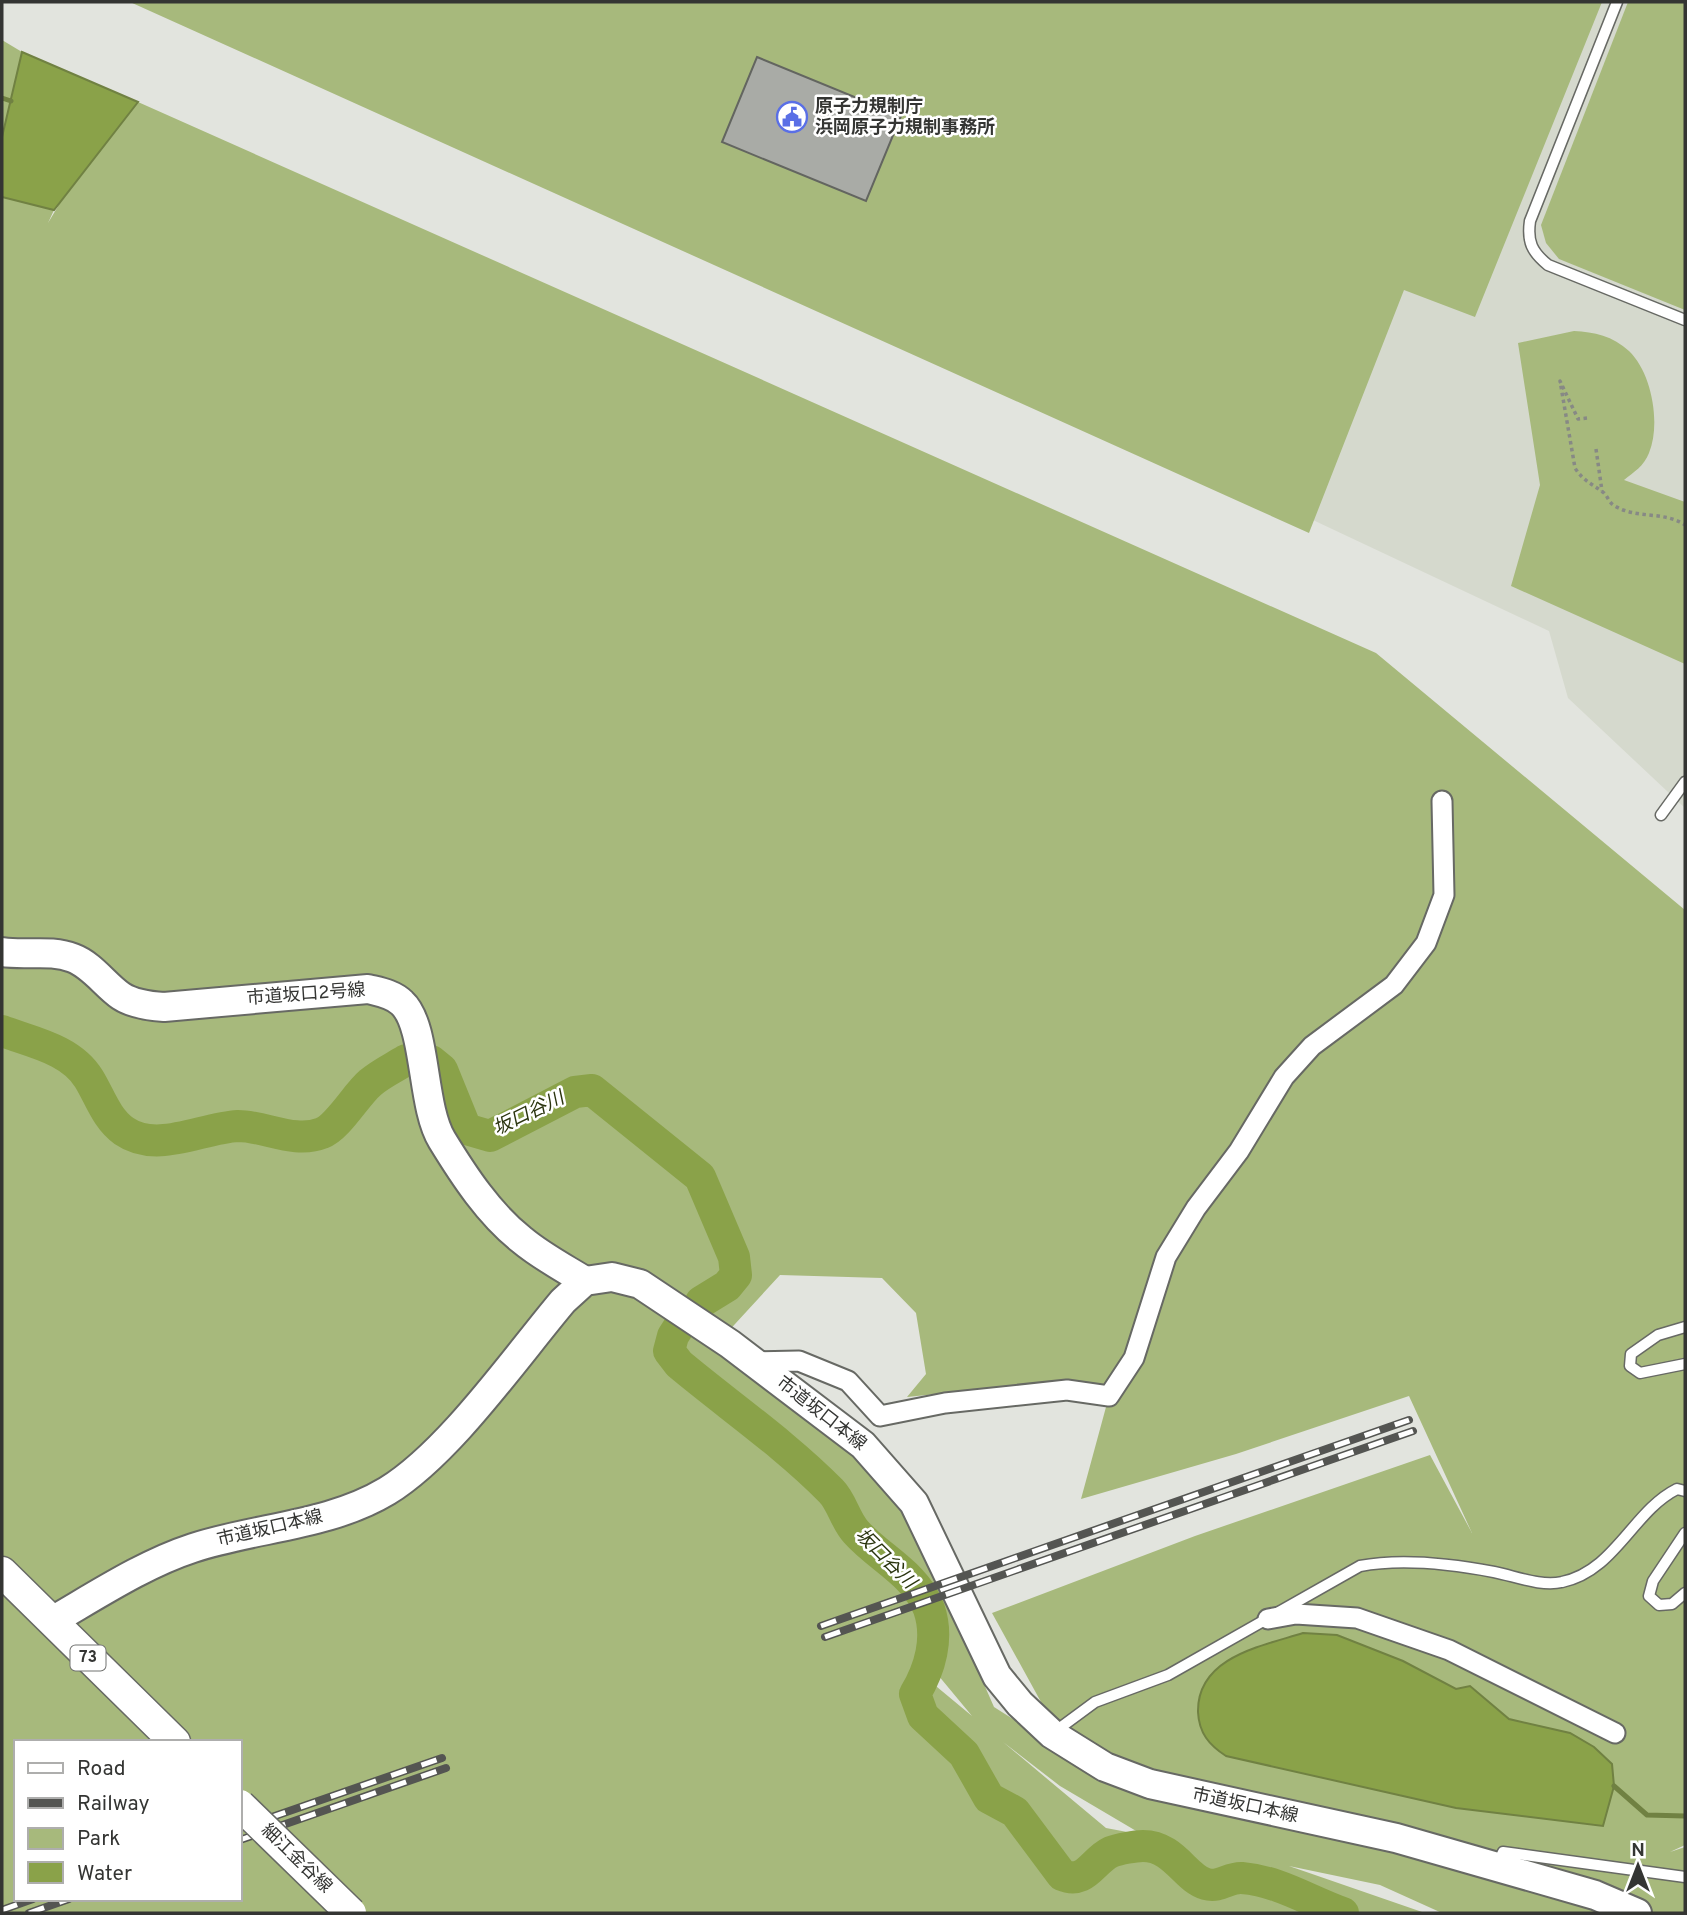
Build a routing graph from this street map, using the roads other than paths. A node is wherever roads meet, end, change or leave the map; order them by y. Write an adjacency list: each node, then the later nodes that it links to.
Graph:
1 (1618, 2): 2 (lane)
2 (1685, 320)
3 (1685, 782): 5 (lane)
4 (1442, 801): 9 (street)
5 (1661, 815)
6 (2, 952): 7 (street, 市道坂口2号線)
7 (585, 1281): 9 (street, 市道坂口本線); 16 (street, 市道坂口本線)
8 (1685, 1327): 10 (lane)
9 (753, 1362): 18 (street, 市道坂口本線)
10 (1685, 1364)
11 (1685, 1492): 15 (lane)
12 (1685, 1533): 14 (lane)
13 (2, 1572): 16 (main road, 73)
14 (1685, 1593)
15 (1268, 1619): 17 (street); 18 (lane)
16 (52, 1622): 19 (main road, 73)
17 (1615, 1733)
18 (1052, 1734): 21 (street, 市道坂口本線)
19 (173, 1740)
20 (242, 1807): 23 (main road, 細江金谷線, bridge)
21 (1496, 1867): 22 (lane); 24 (street, 市道坂口本線)
22 (1685, 1877)
23 (351, 1913)
24 (1637, 1913)

